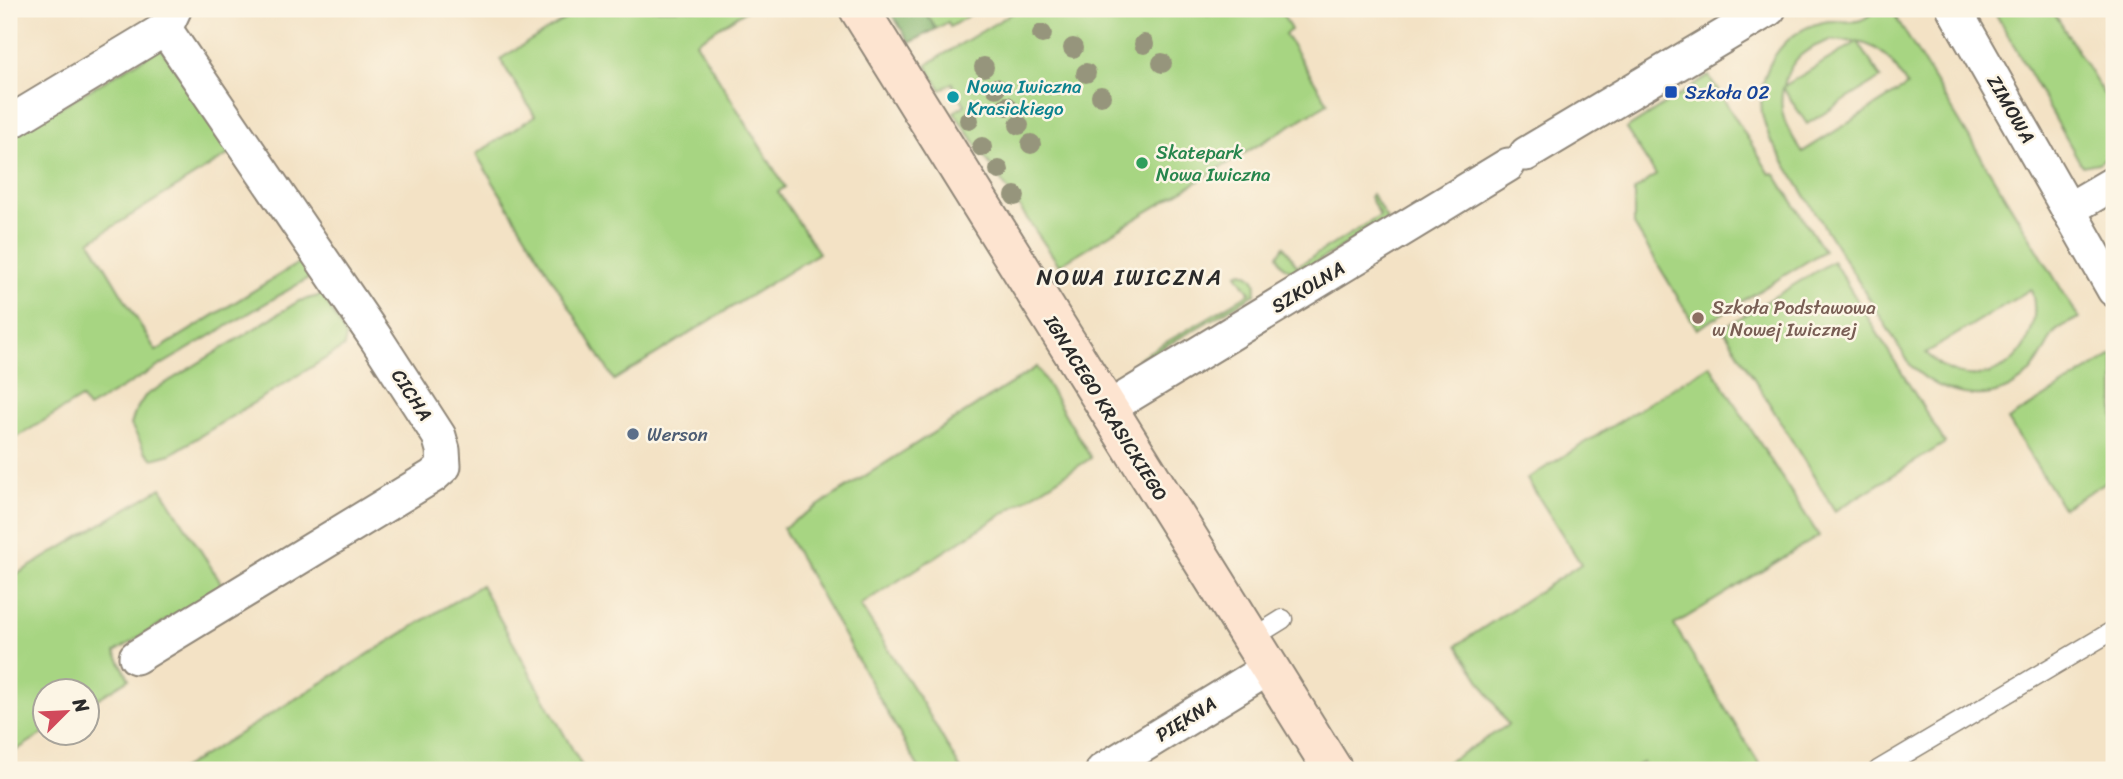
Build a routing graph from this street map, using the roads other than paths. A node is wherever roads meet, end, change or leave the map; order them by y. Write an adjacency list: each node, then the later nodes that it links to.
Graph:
1 (859, 9): 9 (street, IGNACEGO KRASICKIEGO)
2 (1769, 9): 9 (street, SZKOLNA)
3 (1954, 9): 7 (street, ZIMOWA)
4 (170, 19): 5 (street, CICHA); 13 (street, CICHA)
5 (9, 123)
6 (2114, 183): 7 (street)
7 (2068, 210): 8 (street, ZIMOWA)
8 (2114, 290)
9 (1107, 409): 12 (street, IGNACEGO KRASICKIEGO)
10 (1283, 620): 12 (lane)
11 (2114, 630): 16 (lane)
12 (1260, 654): 14 (street, PIĘKNA); 15 (street, IGNACEGO KRASICKIEGO)
13 (136, 657)
14 (1103, 770)
15 (1333, 770)
16 (1878, 770)

